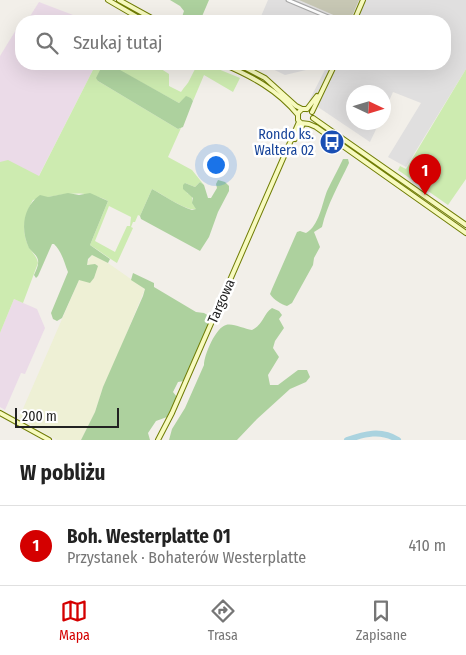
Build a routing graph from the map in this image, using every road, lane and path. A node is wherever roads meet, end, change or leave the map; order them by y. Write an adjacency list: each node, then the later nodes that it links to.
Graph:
1 (108, 0): 5 (main road)
2 (119, 0): 6 (main road)
3 (288, 0): 7 (street)
4 (363, 0): 8 (main road)
5 (134, 15)
6 (146, 15)
7 (324, 15)
8 (357, 15)
9 (236, 70): 15 (main road)
10 (250, 70): 13 (main road)
11 (332, 70): 12 (main road)
12 (325, 84): 13 (main road); 14 (main road)
13 (304, 109): 14 (main road); 15 (main road)
14 (312, 112): 16 (main road)
15 (298, 115): 17 (main road)
16 (313, 118): 18 (main road); 19 (main road)
17 (301, 123): 18 (main road); 23 (main road, Targowa)
18 (309, 124): 20 (main road)
19 (466, 225)
20 (466, 233)
21 (0, 413): 22 (main road)
22 (49, 440)
23 (158, 440)

